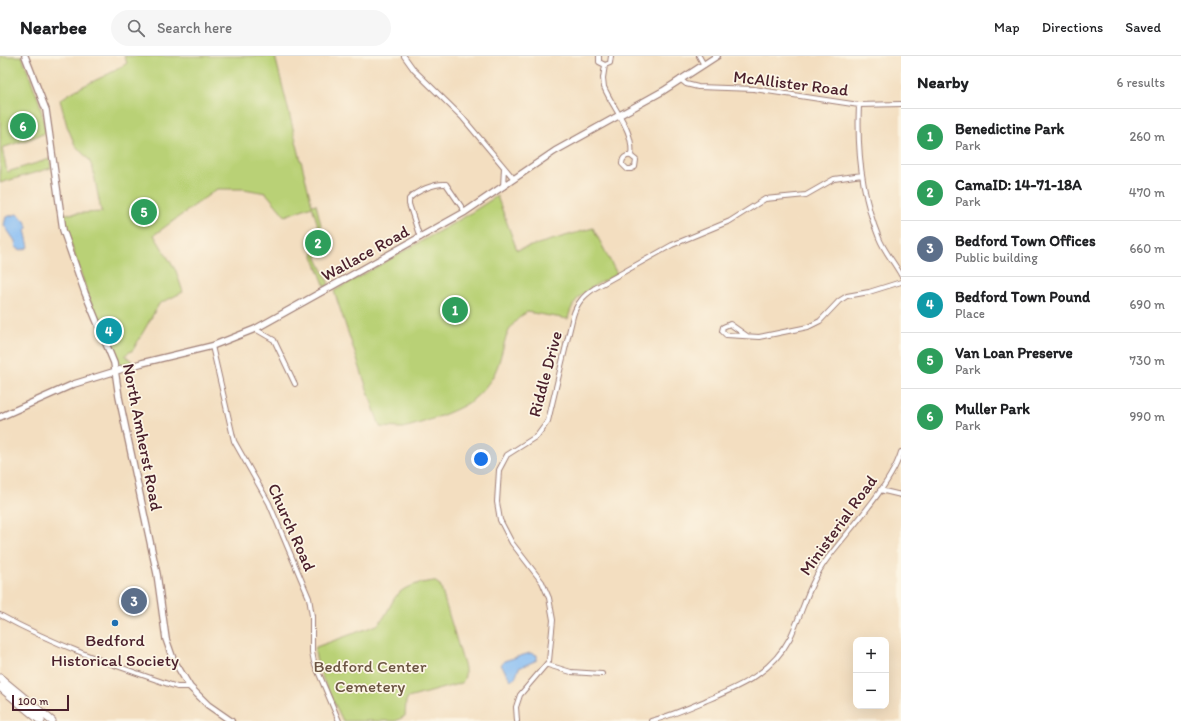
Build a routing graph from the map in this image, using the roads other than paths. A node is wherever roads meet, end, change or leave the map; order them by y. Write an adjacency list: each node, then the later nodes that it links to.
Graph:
1 (25, 56): 25 (street, North Amherst Road)
2 (404, 56): 14 (street)
3 (599, 56): 7 (street)
4 (611, 56): 7 (street)
5 (698, 56): 8 (street)
6 (717, 56): 8 (street, Wallace Road)
7 (605, 65): 12 (street)
8 (704, 65): 9 (street, Wallace Road)
9 (680, 79): 11 (street, McAllister Road); 12 (street, Wallace Road)
10 (901, 104): 11 (street, McAllister Road)
11 (859, 105): 15 (street)
12 (619, 116): 13 (street); 16 (street, Wallace Road)
13 (631, 156)
14 (504, 168): 16 (street); 17 (street)
15 (862, 175): 20 (street); 32 (street, Riddle Drive)
16 (514, 179): 17 (street, Wallace Road)
17 (503, 187): 18 (street, Wallace Road)
18 (465, 212): 19 (street, Wallace Road); 19 (street)
19 (420, 238): 22 (street, Wallace Road)
20 (901, 275)
21 (901, 282): 23 (street)
22 (255, 329): 24 (street, Wallace Road); 26 (street)
23 (747, 336): 23 (street)
24 (212, 346): 25 (street, Wallace Road); 41 (street, Church Road)
25 (115, 373): 27 (street, Wallace Road); 36 (street, North Amherst Road)
26 (295, 384)
27 (0, 417)
28 (901, 452): 29 (street, Ministerial Road)
29 (880, 490): 30 (street); 37 (street, Ministerial Road)
30 (901, 495)
31 (0, 615): 36 (street)
32 (548, 665): 33 (street); 42 (street)
33 (602, 674)
34 (0, 678): 39 (highway)
35 (0, 687): 38 (highway)
36 (190, 687): 40 (street, North Amherst Road)
37 (656, 720): 43 (street, Ministerial Road)
38 (41, 721)
39 (52, 721)
40 (231, 721)
41 (339, 721)
42 (516, 721)
43 (651, 721)

